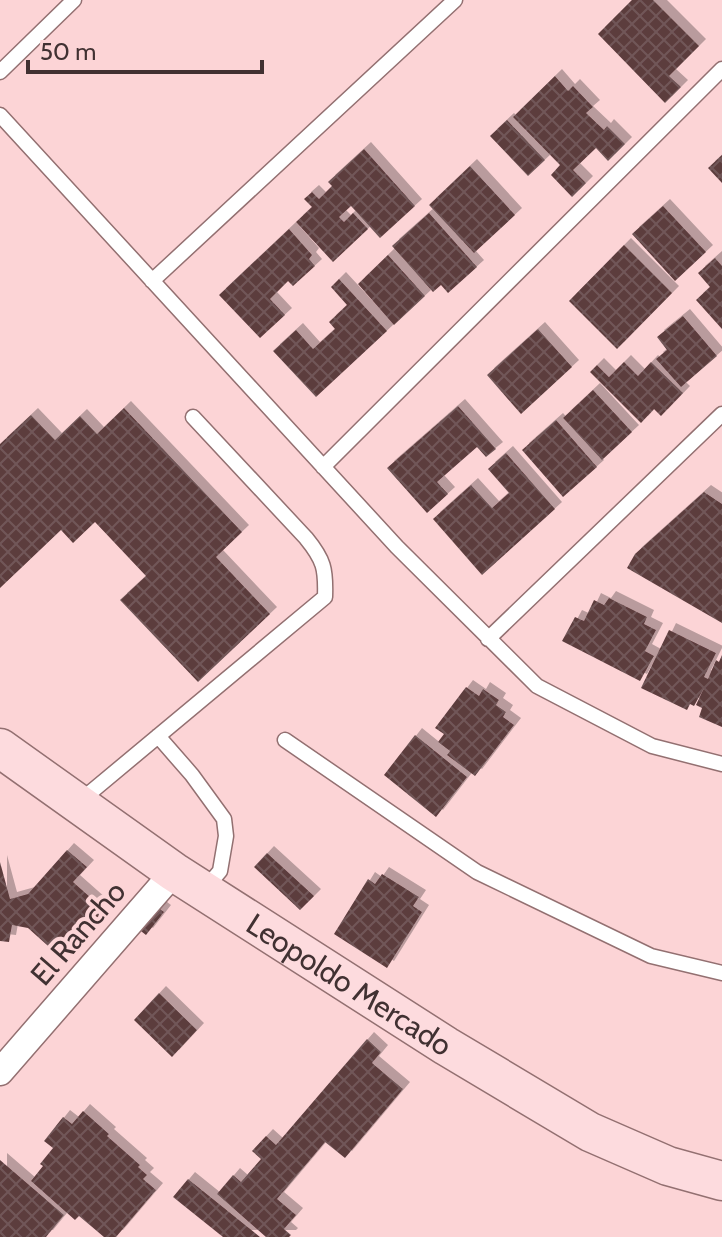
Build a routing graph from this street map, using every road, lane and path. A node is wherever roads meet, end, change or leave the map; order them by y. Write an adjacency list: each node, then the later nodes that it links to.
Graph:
1 (74, 0): 4 (lane)
2 (455, 0): 6 (lane)
3 (722, 69): 9 (lane)
4 (0, 72)
5 (0, 115): 6 (lane)
6 (152, 281): 9 (lane)
7 (722, 414): 10 (lane)
8 (193, 417): 11 (lane)
9 (323, 467): 10 (lane)
10 (488, 639): 14 (lane)
11 (158, 736): 15 (lane); 16 (lane)
12 (285, 740): 17 (lane)
13 (0, 748): 15 (street, Leopoldo Mercado)
14 (722, 764)
15 (78, 803): 16 (street, Leopoldo Mercado)
16 (188, 881): 18 (street, El Rancho); 19 (street, Leopoldo Mercado)
17 (722, 973)
18 (0, 1072)
19 (722, 1181)

